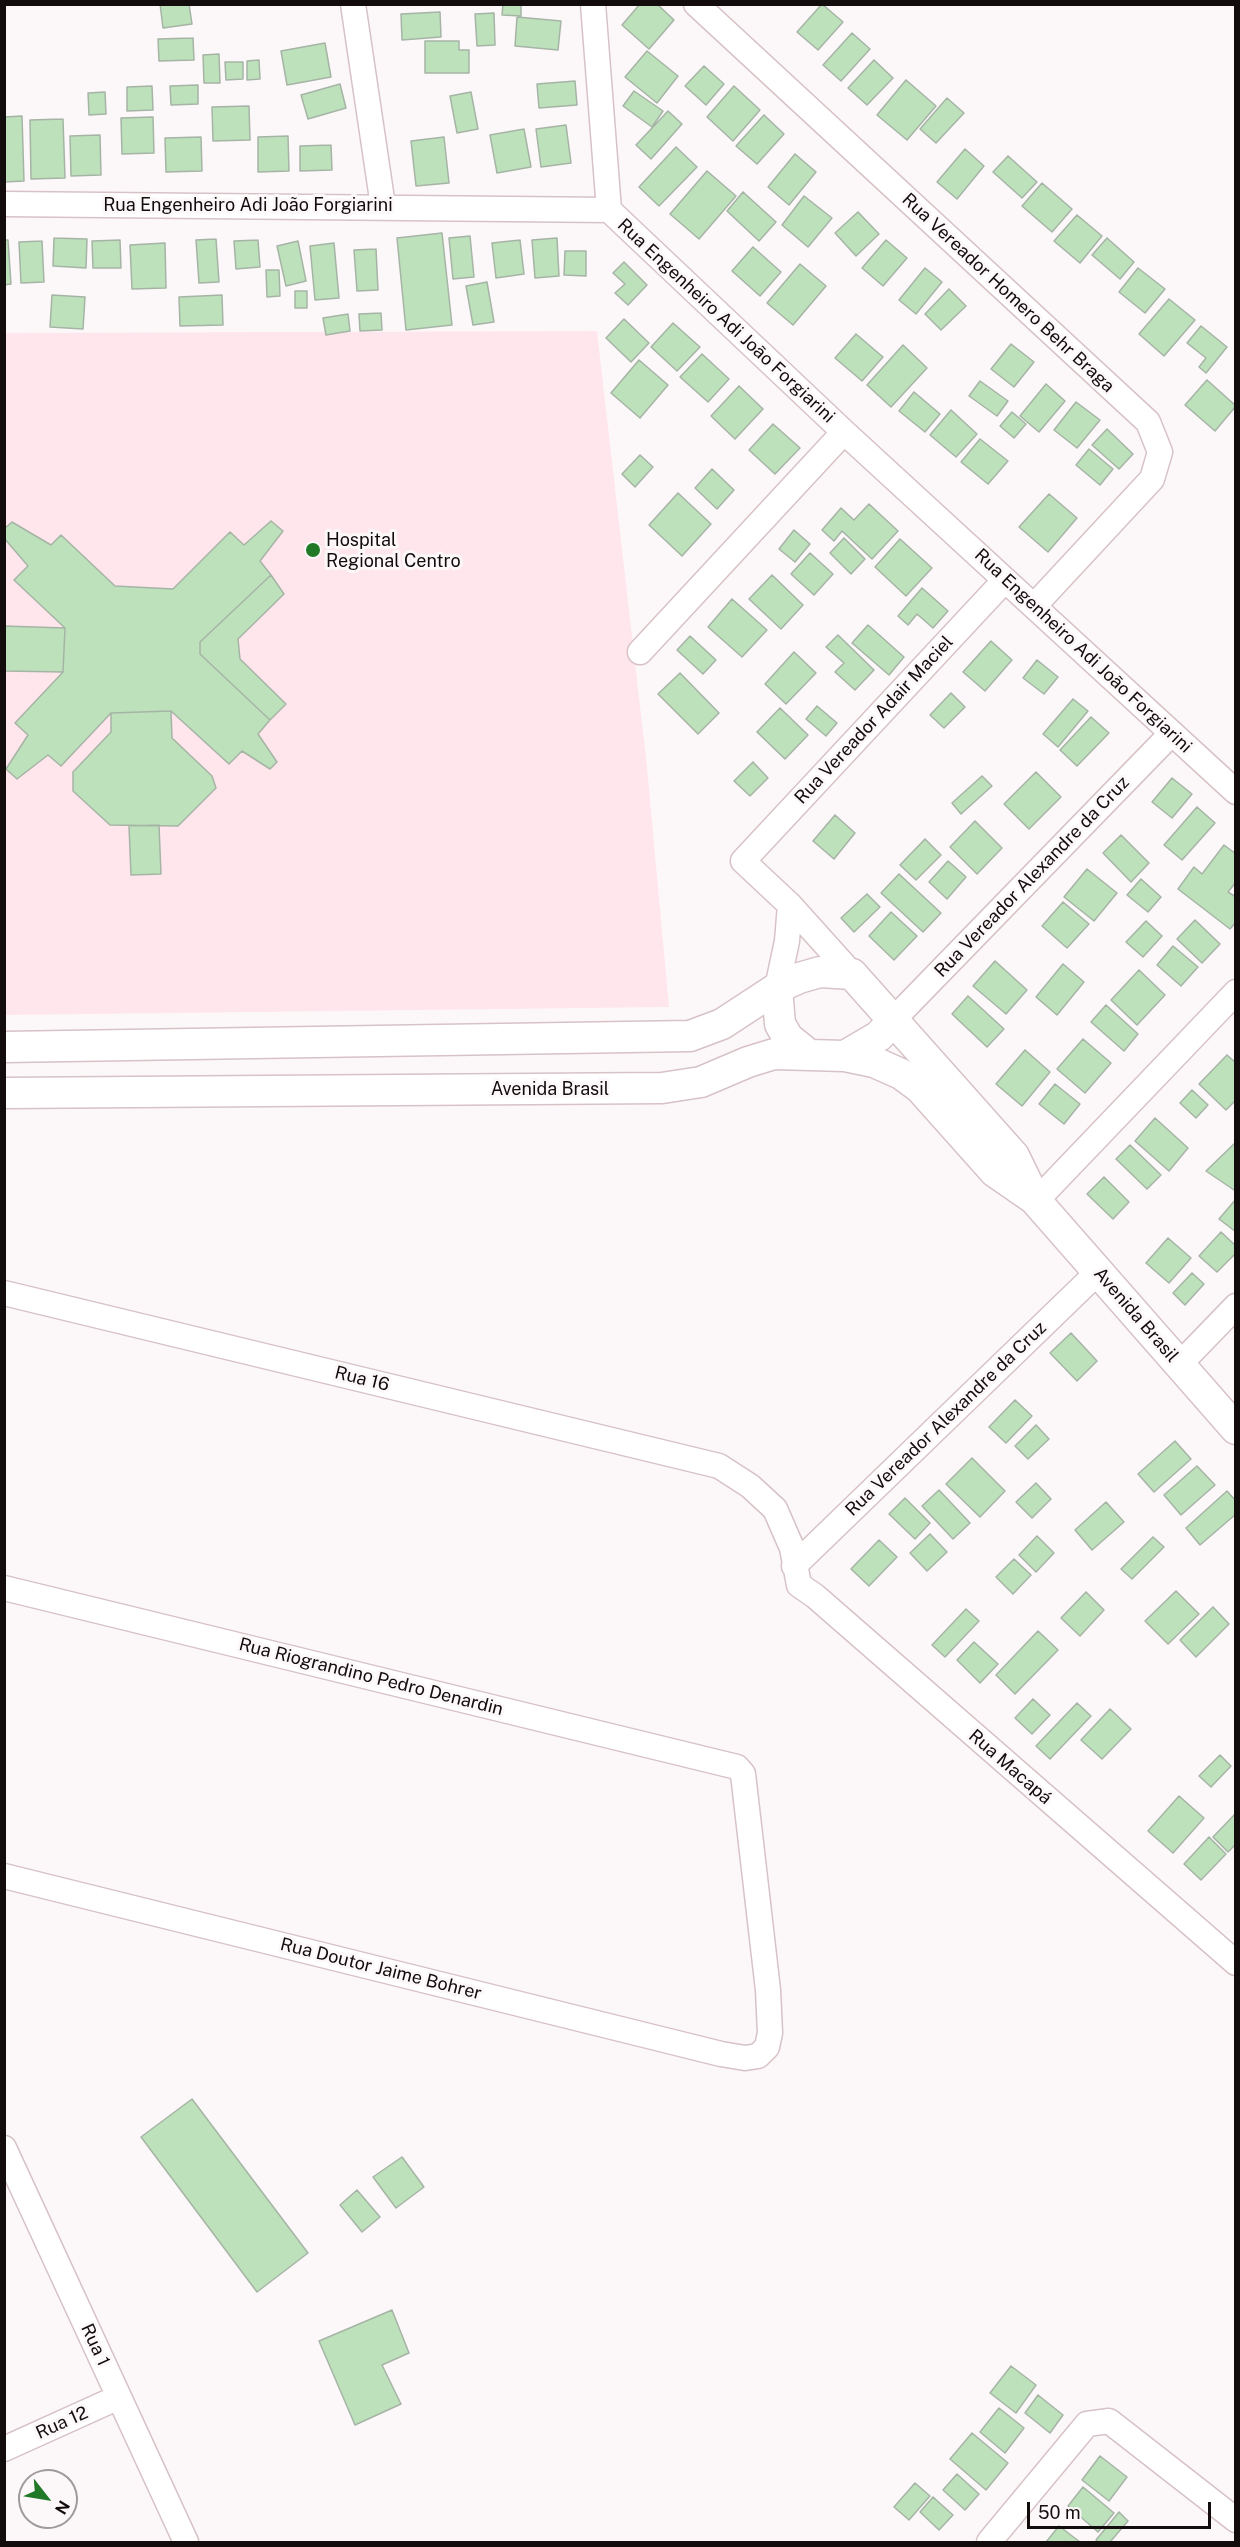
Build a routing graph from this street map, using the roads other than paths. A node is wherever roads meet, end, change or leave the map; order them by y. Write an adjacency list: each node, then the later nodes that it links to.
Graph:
1 (353, 4): 5 (street)
2 (593, 4): 6 (street)
3 (696, 4): 9 (street, Rua Vereador Homero Behr Braga)
4 (4, 204): 5 (street, Rua Engenheiro Adi João Forgiarini)
5 (383, 206): 6 (street, Rua Engenheiro Adi João Forgiarini)
6 (609, 210): 7 (street, Rua Engenheiro Adi João Forgiarini)
7 (844, 432): 8 (street, Rua Engenheiro Adi João Forgiarini); 10 (street)
8 (1005, 580): 9 (street, Rua Engenheiro Adi João Forgiarini); 13 (street, Rua Vereador Adair Maciel)
9 (1034, 606): 11 (street, Rua Engenheiro Adi João Forgiarini)
10 (640, 652)
11 (1172, 733): 12 (street, Rua Engenheiro Adi João Forgiarini); 18 (street, Rua Vereador Alexandre da Cruz)
12 (1236, 792)
13 (743, 861): 14 (street, Avenida Brasil)
14 (790, 906): 15 (street, Avenida Brasil); 16 (street)
15 (852, 974): 16 (street); 18 (street, Avenida Brasil)
16 (777, 988): 19 (street); 21 (street)
17 (1236, 992): 25 (street)
18 (893, 1020): 22 (street); 25 (street, Avenida Brasil)
19 (137, 1044): 20 (street); 23 (street)
20 (4, 1047)
21 (808, 1054): 22 (street, Avenida Brasil); 23 (street, Avenida Brasil)
22 (845, 1056): 25 (street, Avenida Brasil)
23 (137, 1092): 24 (street, Avenida Brasil)
24 (4, 1093)
25 (1036, 1201): 26 (street, Avenida Brasil)
26 (1098, 1272): 29 (street, Avenida Brasil); 31 (street, Rua Vereador Alexandre da Cruz)
27 (4, 1293): 31 (street, Rua 16)
28 (1236, 1306): 29 (street)
29 (1179, 1365): 30 (street, Avenida Brasil)
30 (1236, 1429)
31 (794, 1566): 34 (street, Rua Macapá)
32 (4, 1588): 35 (street, Rua Riograndino Pedro Denardin)
33 (4, 1876): 35 (street, Rua Doutor Jaime Bohrer)
34 (1236, 1963)
35 (758, 2056)
36 (4, 2148): 37 (street, Rua 1)
37 (119, 2397): 38 (street, Rua 12); 40 (street, Rua 1)
38 (4, 2449)
39 (1236, 2520): 41 (street)
40 (186, 2542)
41 (989, 2542)

